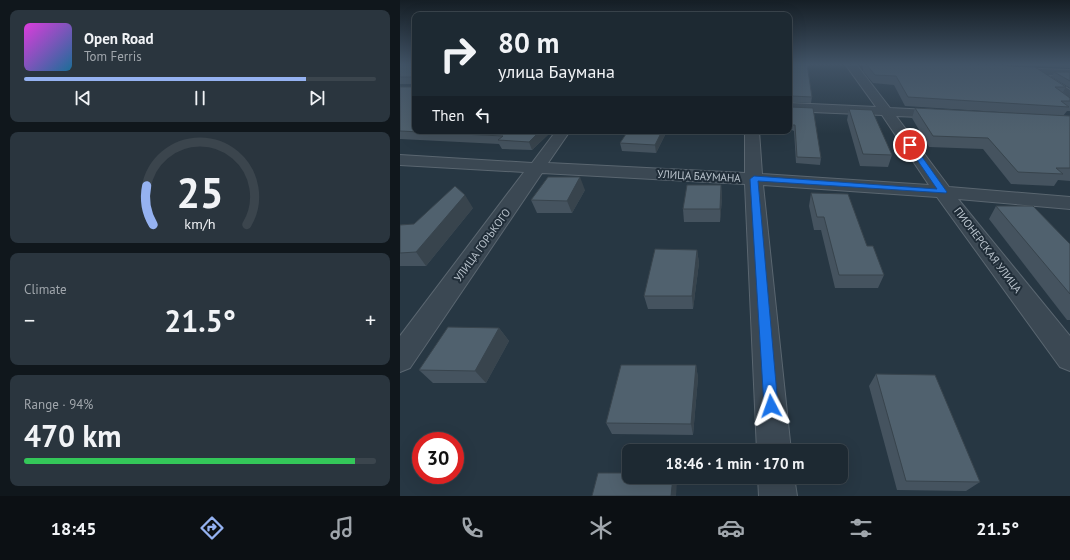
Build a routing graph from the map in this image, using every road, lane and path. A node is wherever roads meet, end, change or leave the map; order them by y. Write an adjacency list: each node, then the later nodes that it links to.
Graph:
1 (868, 87): 5 (street, ПИОНЕРСКАЯ УЛИЦА)
2 (1058, 87): 3 (street)
3 (1070, 94)
4 (792, 107): 5 (street)
5 (886, 111): 6 (street); 12 (street, ПИОНЕРСКАЯ УЛИЦА)
6 (955, 115)
7 (561, 134): 10 (street, УЛИЦА ГОРЬКОГО)
8 (752, 134): 11 (street)
9 (400, 160): 10 (street, УЛИЦА БАУМАНА)
10 (536, 169): 11 (street, УЛИЦА БАУМАНА); 15 (street, УЛИЦА ГОРЬКОГО)
11 (754, 179): 12 (street, УЛИЦА БАУМАНА); 16 (street)
12 (943, 192): 13 (street, УЛИЦА БАУМАНА); 14 (street, ПИОНЕРСКАЯ УЛИЦА)
13 (1070, 203)
14 (1070, 358)
15 (400, 359)
16 (773, 444)
17 (777, 484): 18 (street)
18 (778, 496)

